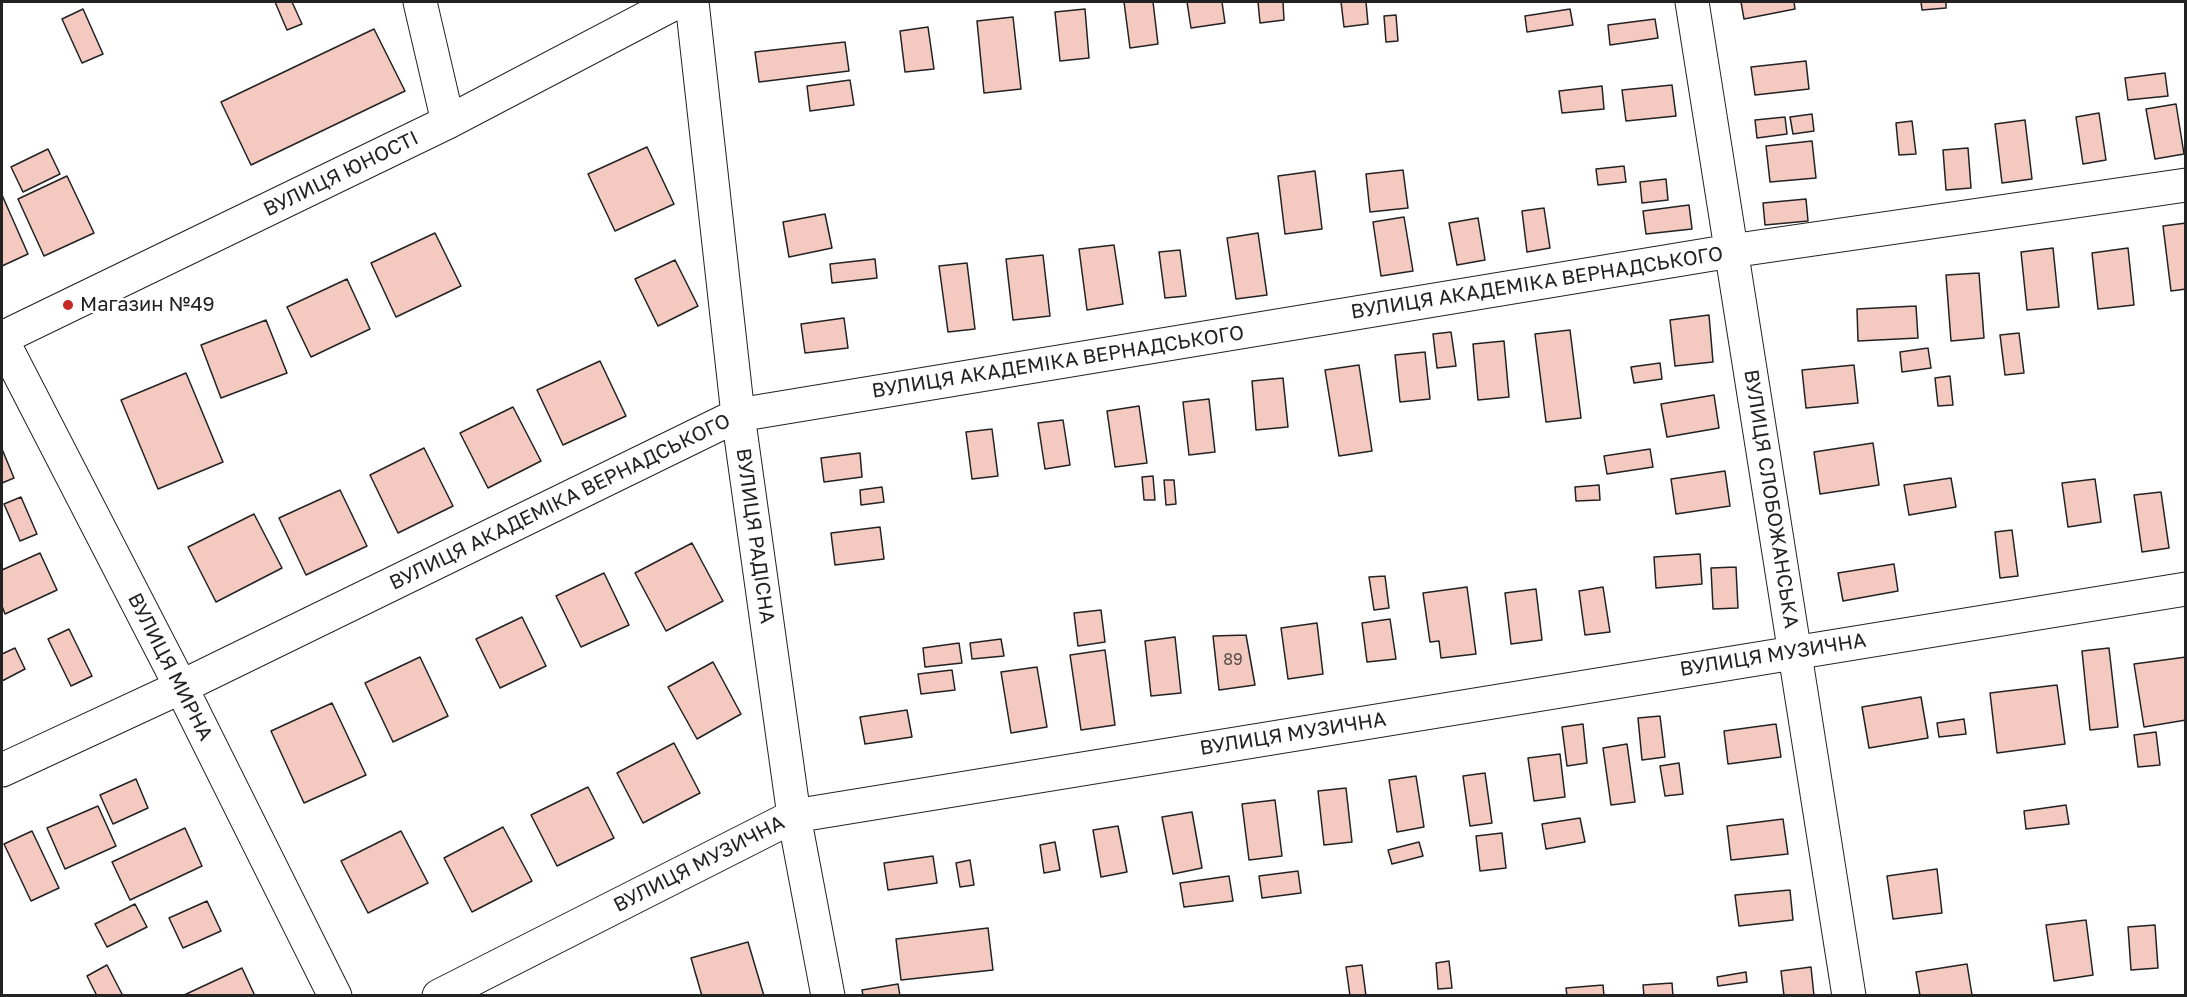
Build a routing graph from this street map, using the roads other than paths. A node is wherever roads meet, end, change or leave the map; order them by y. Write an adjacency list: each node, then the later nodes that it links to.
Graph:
1 (420, 2): 5 (street)
2 (677, 2): 5 (street, ВУЛИЦЯ ЮНОСТІ)
3 (693, 2): 9 (street, ВУЛИЦЯ РАДІСНА)
4 (1692, 2): 7 (street, ВУЛИЦЯ СЛОБОЖАНСЬКА)
5 (448, 122): 8 (street, ВУЛИЦЯ ЮНОСТІ)
6 (2186, 185): 7 (street, ВУЛИЦЯ АКАДЕМІКА ВЕРНАДСЬКОГО)
7 (1731, 251): 9 (street, ВУЛИЦЯ АКАДЕМІКА ВЕРНАДСЬКОГО); 11 (street, ВУЛИЦЯ СЛОБОЖАНСЬКА)
8 (2, 339): 12 (street, ВУЛИЦЯ МИРНА)
9 (738, 416): 12 (street, ВУЛИЦЯ АКАДЕМІКА ВЕРНАДСЬКОГО); 14 (street, ВУЛИЦЯ РАДІСНА)
10 (2186, 589): 11 (street, ВУЛИЦЯ МУЗИЧНА)
11 (1796, 651): 14 (street, ВУЛИЦЯ МУЗИЧНА); 18 (street, ВУЛИЦЯ СЛОБОЖАНСЬКА)
12 (181, 687): 13 (street, ВУЛИЦЯ АКАДЕМІКА ВЕРНАДСЬКОГО); 15 (street, ВУЛИЦЯ МИРНА)
13 (2, 770)
14 (794, 816): 16 (street, ВУЛИЦЯ МУЗИЧНА); 17 (street, ВУЛИЦЯ РАДІСНА)
15 (334, 996)
16 (439, 996)
17 (828, 996)
18 (1849, 996)

